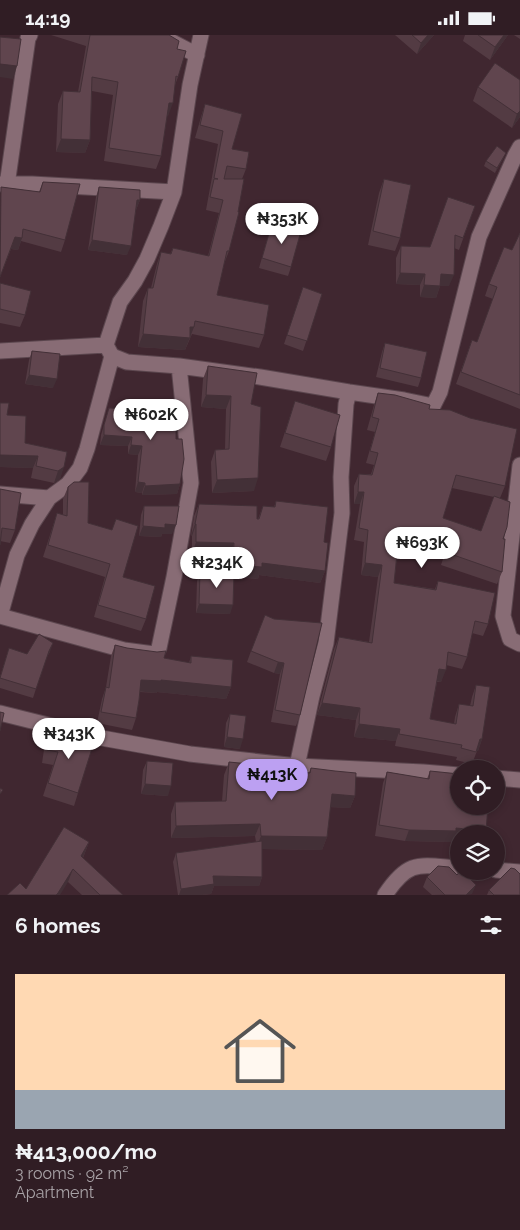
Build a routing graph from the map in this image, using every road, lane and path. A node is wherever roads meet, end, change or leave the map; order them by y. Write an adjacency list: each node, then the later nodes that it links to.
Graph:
1 (30, 35): 6 (street)
2 (159, 35): 4 (street)
3 (201, 35): 4 (street)
4 (197, 55): 7 (street)
5 (520, 147): 11 (street)
6 (3, 184): 7 (street)
7 (174, 192): 8 (street)
8 (109, 350): 9 (street); 10 (street); 14 (street)
9 (0, 351)
10 (179, 367): 11 (street); 15 (street)
11 (349, 392): 18 (street)
12 (520, 465): 16 (street)
13 (0, 494): 14 (street)
14 (49, 498): 15 (street)
15 (0, 616)
16 (520, 644)
17 (0, 713): 18 (street)
18 (297, 766): 19 (street)
19 (450, 774)
20 (505, 779): 21 (street)
21 (520, 780)
22 (450, 867): 25 (street)
23 (505, 871): 24 (street)
24 (520, 872)
25 (385, 895)

